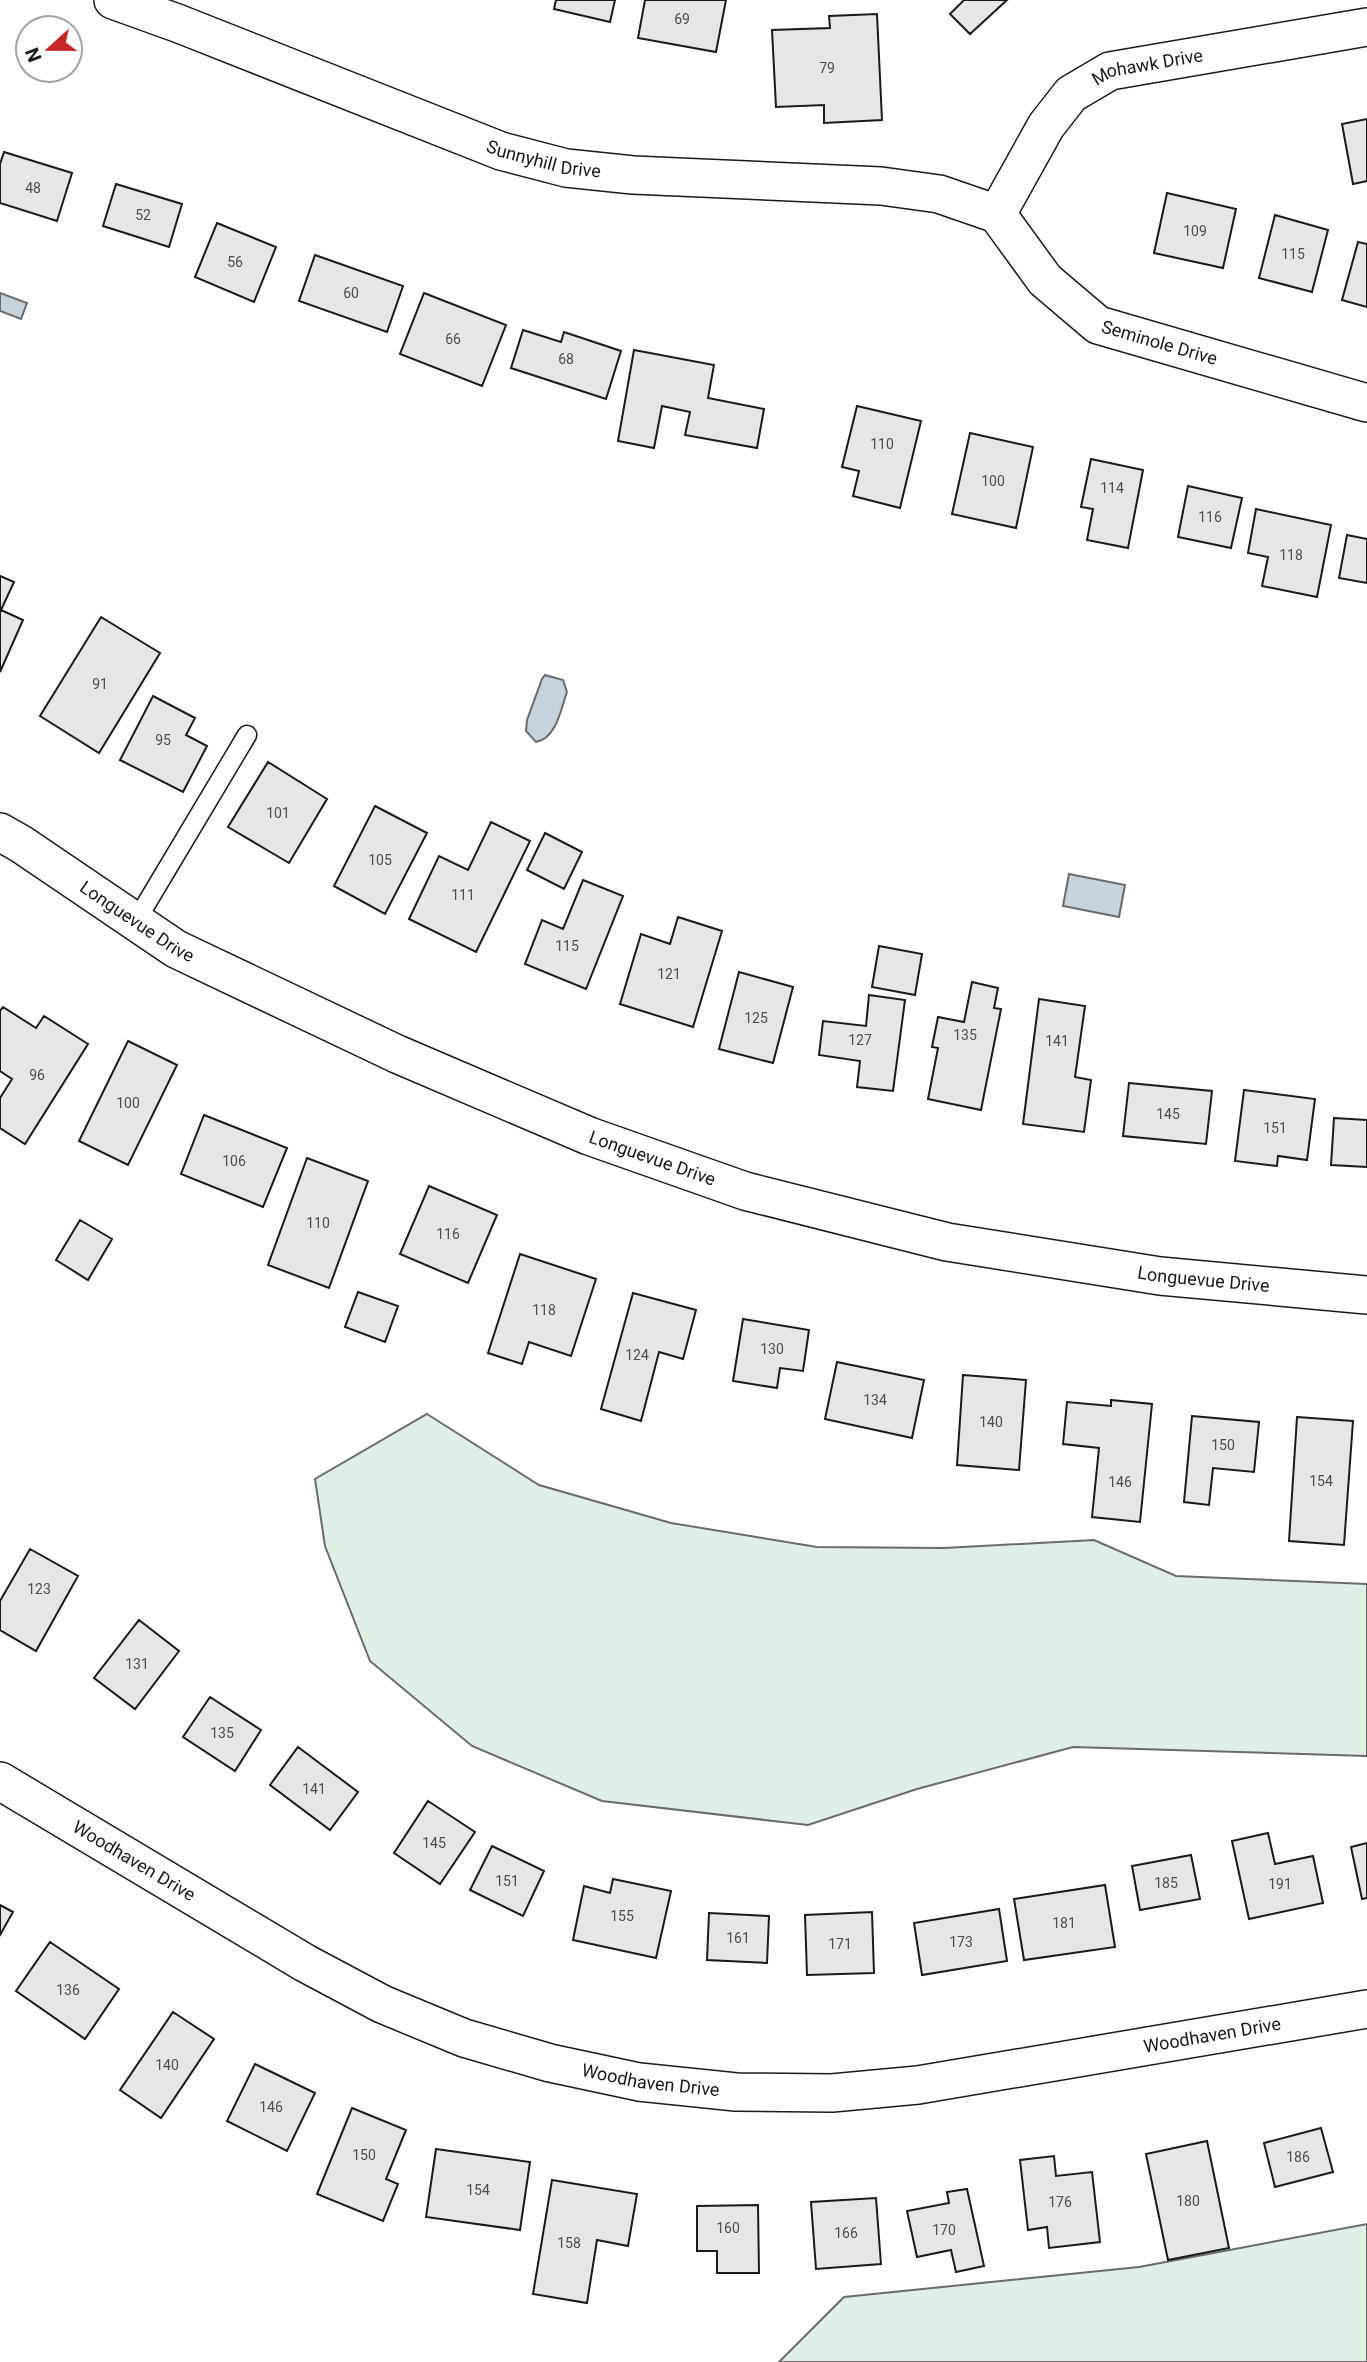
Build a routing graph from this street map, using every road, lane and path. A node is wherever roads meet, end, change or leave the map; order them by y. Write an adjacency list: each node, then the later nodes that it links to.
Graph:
1 (113, 0): 3 (street, Sunnyhill Drive)
2 (1367, 27): 3 (street, Mohawk Drive)
3 (997, 214): 4 (street, Seminole Drive)
4 (1367, 403)
5 (247, 735): 7 (lane)
6 (0, 832): 7 (street, Longuevue Drive)
7 (136, 921): 8 (street, Longuevue Drive)
8 (1367, 1295)
9 (0, 1781): 10 (street, Woodhaven Drive)
10 (1367, 2010)

